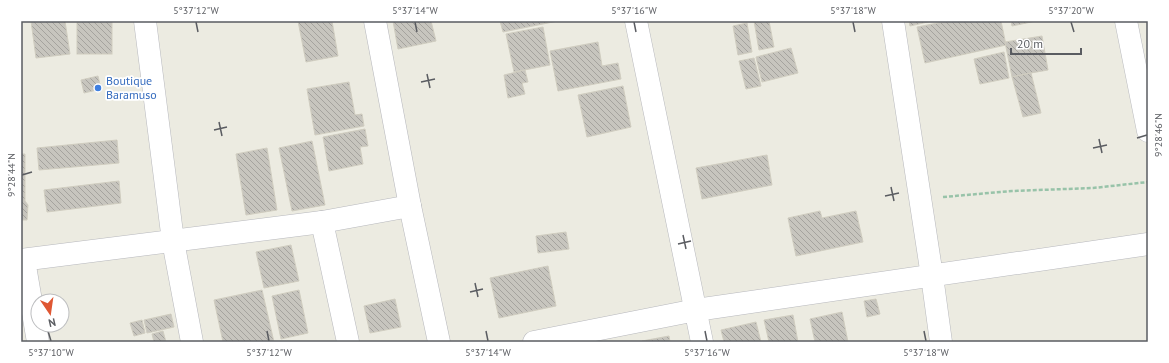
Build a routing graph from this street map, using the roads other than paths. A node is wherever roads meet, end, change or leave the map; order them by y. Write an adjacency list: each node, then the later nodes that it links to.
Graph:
1 (145, 21): 9 (street)
2 (375, 21): 7 (street)
3 (636, 21): 13 (street)
4 (893, 21): 12 (street)
5 (1126, 21): 6 (street)
6 (1148, 131)
7 (410, 206): 8 (street); 17 (street)
8 (322, 222): 9 (street); 16 (street)
9 (173, 241): 11 (street); 15 (street)
10 (1148, 244): 12 (street)
11 (23, 260): 14 (street)
12 (932, 276): 13 (street); 20 (street)
13 (696, 310): 18 (street); 19 (street)
14 (38, 342)
15 (192, 342)
16 (348, 342)
17 (439, 342)
18 (534, 342)
19 (702, 342)
20 (941, 342)

